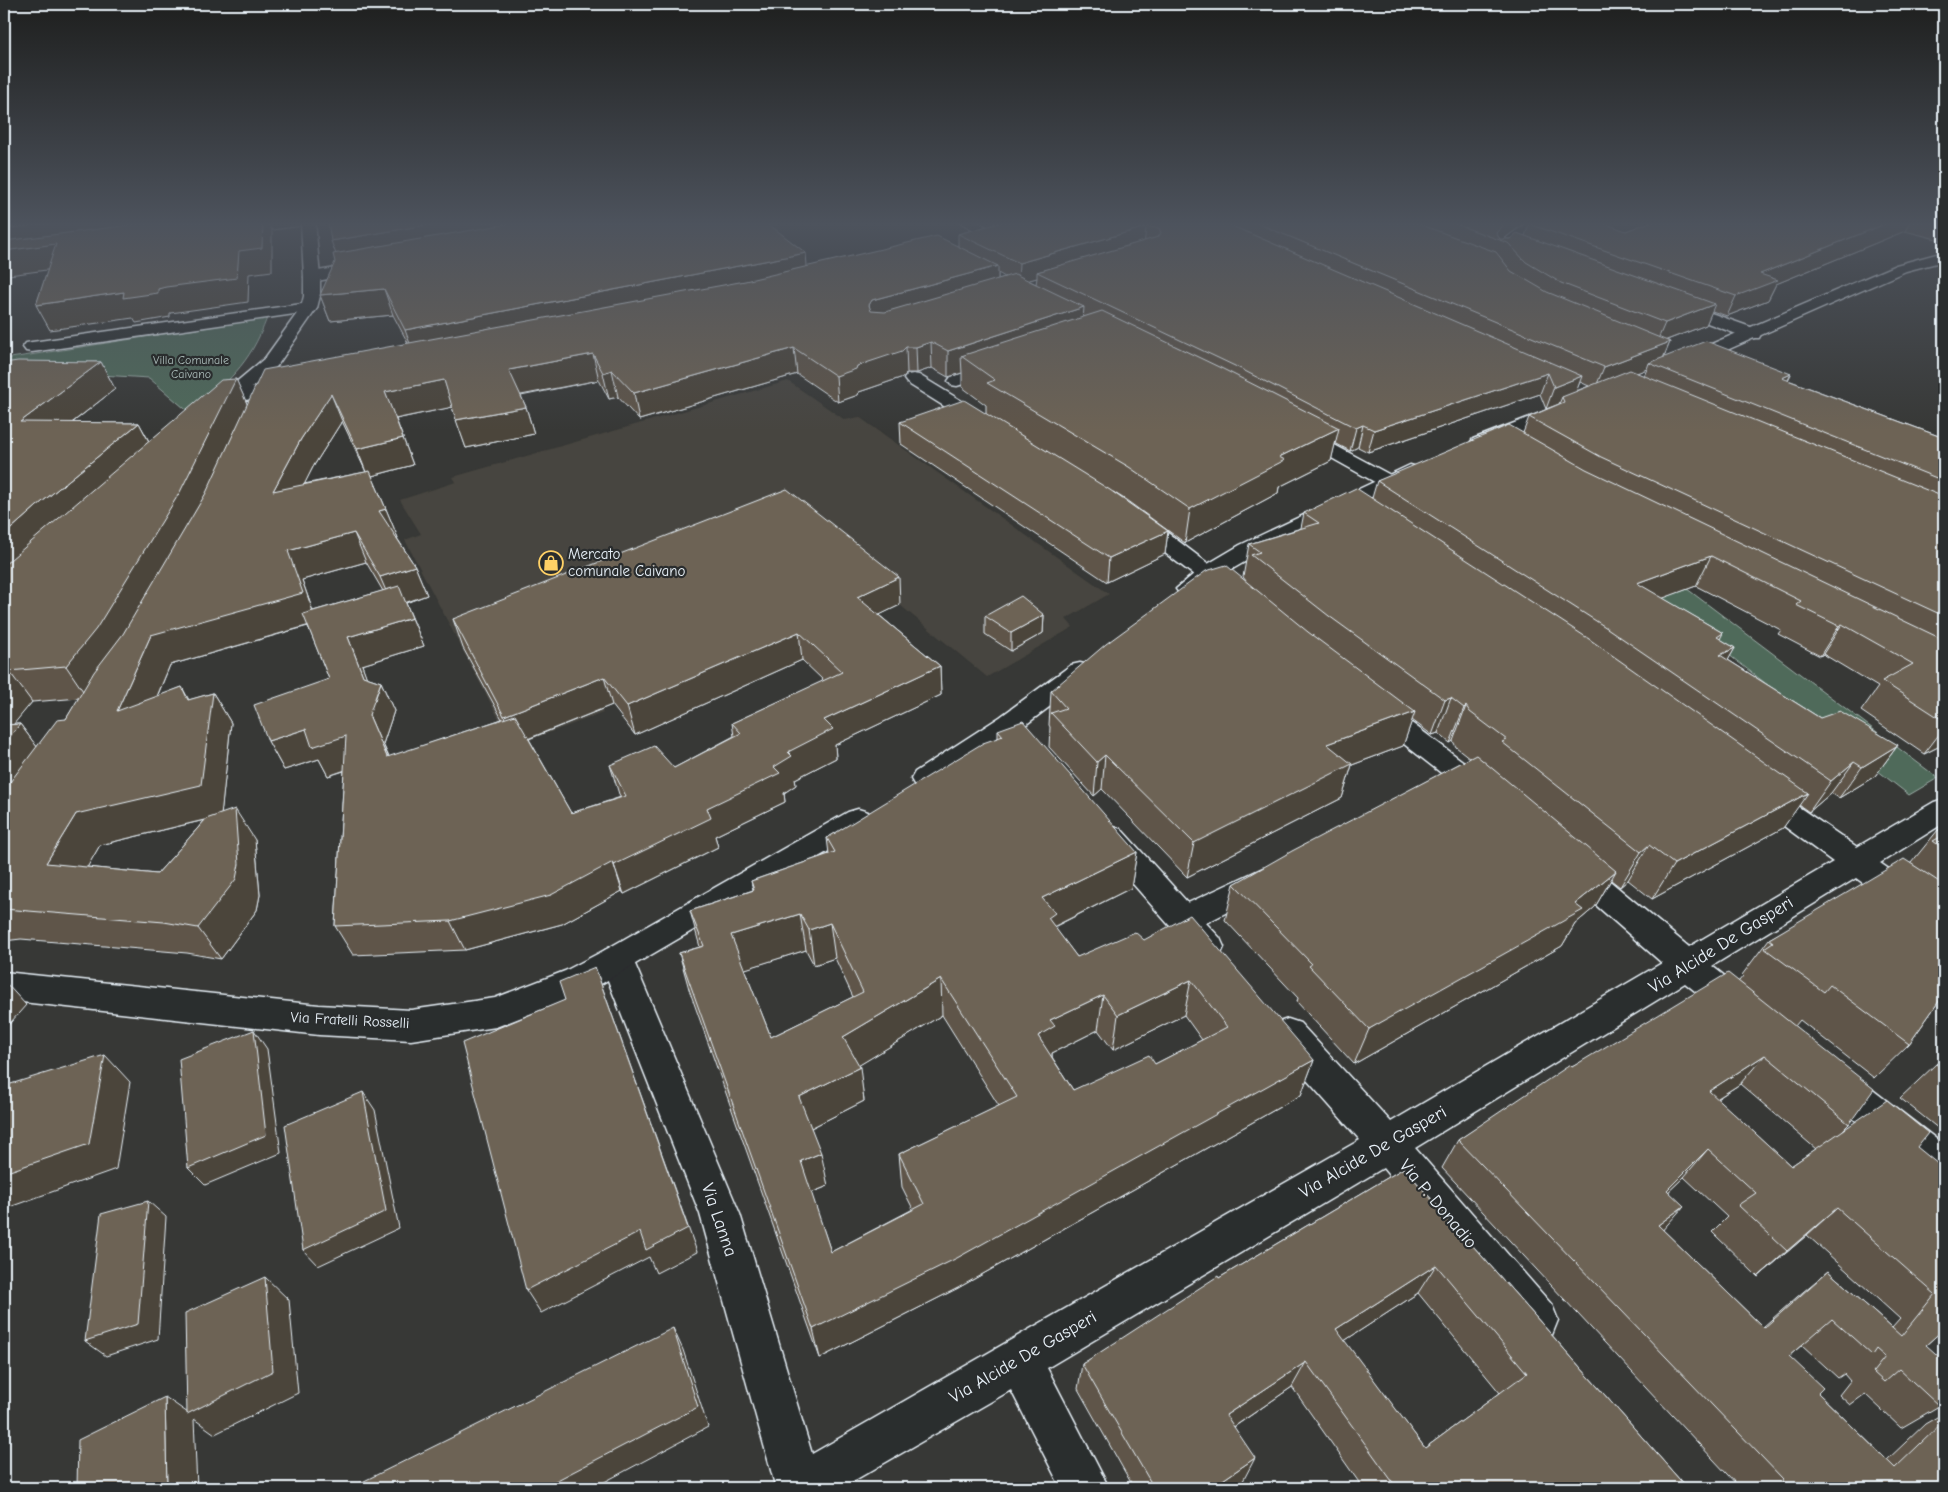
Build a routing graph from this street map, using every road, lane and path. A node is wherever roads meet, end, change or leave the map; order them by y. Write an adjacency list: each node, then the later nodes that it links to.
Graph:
1 (311, 292): 4 (street)
2 (1848, 292): 5 (street)
3 (1659, 299): 5 (street)
4 (309, 308): 6 (street); 13 (street)
5 (1752, 334): 8 (street)
6 (32, 348)
7 (1011, 362): 10 (street)
8 (1673, 364)
9 (913, 379): 18 (street)
10 (957, 381)
11 (303, 385): 12 (street)
12 (265, 392): 13 (street); 15 (street)
13 (229, 398): 17 (street)
14 (1587, 402): 19 (street)
15 (255, 418)
16 (1286, 425): 21 (street)
17 (196, 426)
18 (1002, 433)
19 (1460, 450)
20 (1436, 460): 21 (street)
21 (1387, 481): 22 (street)
22 (1341, 503): 24 (street); 25 (street)
23 (1117, 507): 25 (street)
24 (1365, 519)
25 (1209, 573): 26 (street); 27 (street)
26 (1169, 603)
27 (1252, 609)
28 (1098, 657): 31 (street)
29 (1356, 693): 32 (street)
30 (1743, 782): 37 (street)
31 (905, 792)
32 (1500, 805)
33 (880, 807): 41 (street, Via Fratelli Rosselli)
34 (1944, 809): 37 (street, Via Alcide De Gasperi)
35 (1088, 812): 39 (street)
36 (1560, 856): 42 (street)
37 (1855, 863): 40 (street); 42 (street, Via Alcide De Gasperi)
38 (1285, 868): 39 (street)
39 (1184, 920): 43 (street)
40 (1944, 924)
41 (617, 960): 44 (street, Via Fratelli Rosselli); 52 (street, Via Lanna)
42 (1688, 966): 46 (street); 48 (street, Via Alcide De Gasperi)
43 (1230, 971)
44 (4, 986)
45 (1270, 1014): 48 (street, Via P. Donadio)
46 (1765, 1027)
47 (1812, 1063): 49 (street)
48 (1387, 1144): 50 (street, Via P. Donadio); 51 (street, Via Alcide De Gasperi)
49 (1944, 1168)
50 (1560, 1346)
51 (1019, 1360): 52 (street, Via Alcide De Gasperi); 53 (street)
52 (798, 1488)
53 (1086, 1488)

